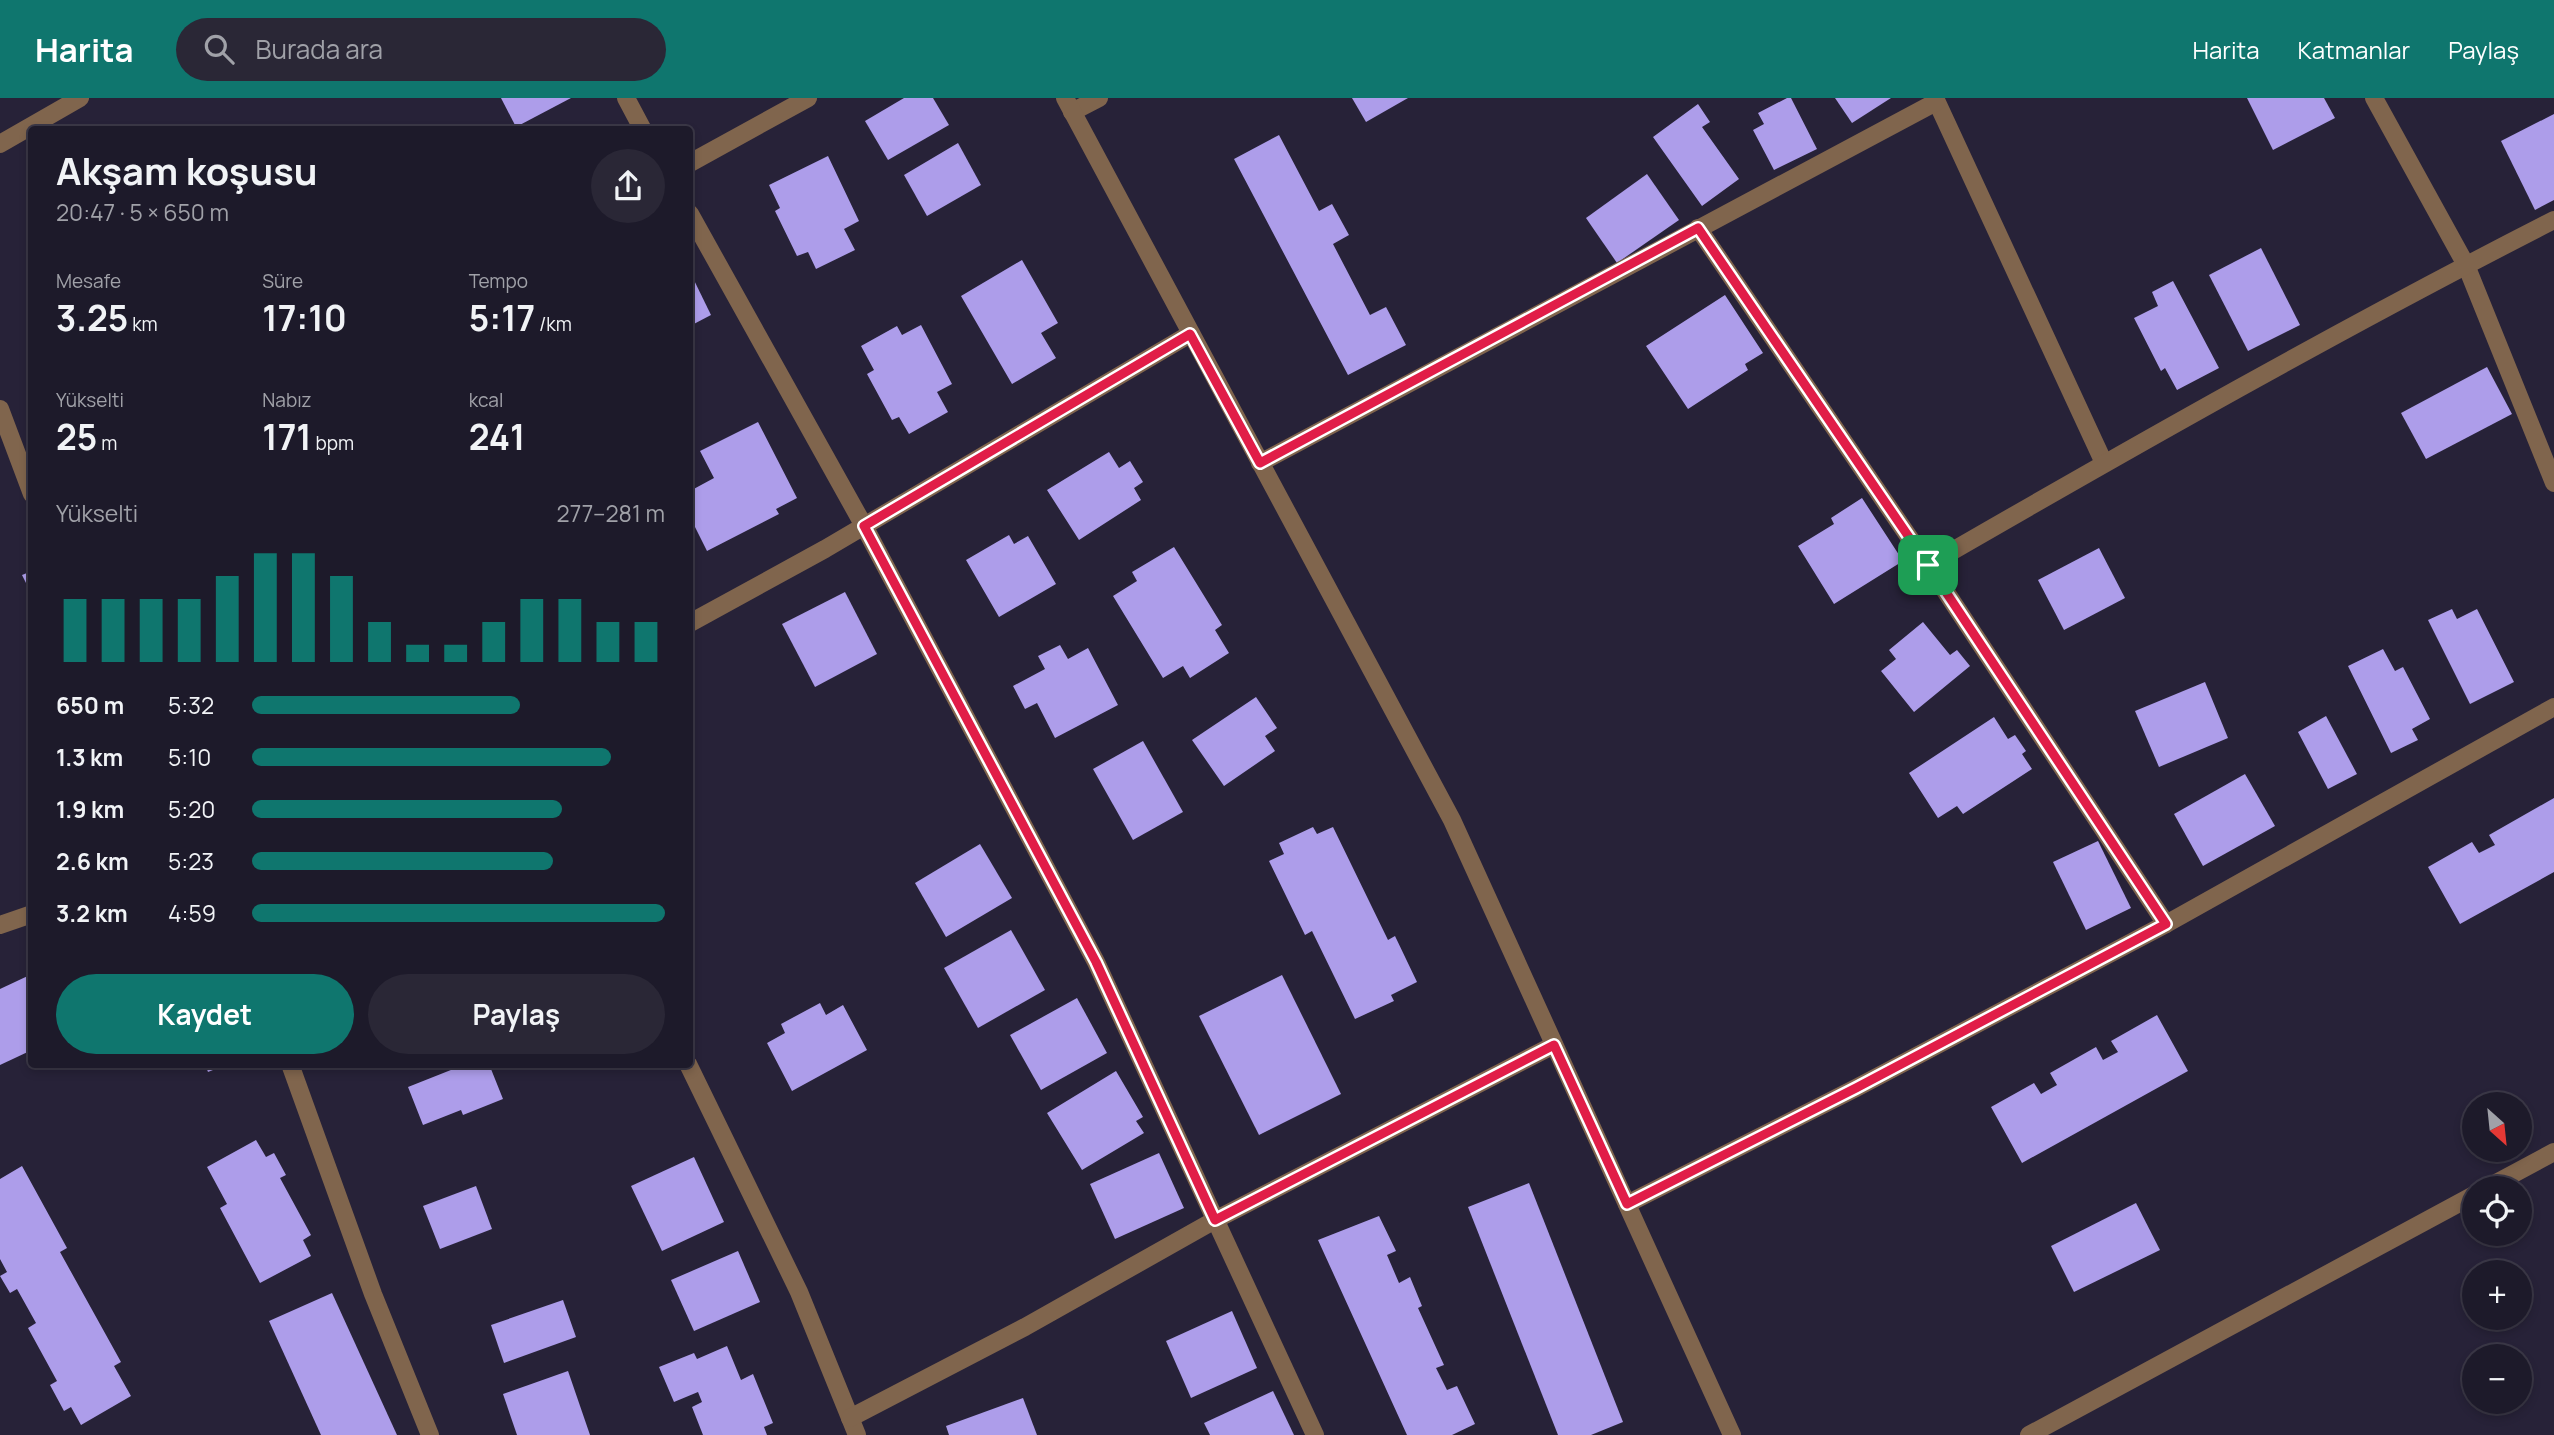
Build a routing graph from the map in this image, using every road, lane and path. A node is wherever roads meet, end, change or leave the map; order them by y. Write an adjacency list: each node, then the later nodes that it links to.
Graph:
1 (80, 98): 8 (street)
2 (626, 98): 9 (street)
3 (808, 98): 12 (street)
4 (1098, 98): 7 (street)
5 (2374, 98): 16 (street)
6 (1936, 100): 15 (street); 20 (street)
7 (1069, 105): 17 (street)
8 (43, 125)
9 (641, 126)
10 (28, 132): 11 (street)
11 (0, 144)
12 (693, 161)
13 (693, 219): 23 (street)
14 (2554, 220): 16 (street)
15 (1698, 228): 19 (street); 24 (street)
16 (2466, 265): 20 (street); 22 (street)
17 (1190, 334): 19 (street); 23 (street)
18 (0, 409): 21 (street)
19 (1260, 463): 30 (street)
20 (2104, 463): 24 (street)
21 (28, 483)
22 (2554, 483)
23 (864, 526): 25 (street); 37 (street)
24 (1928, 565): 28 (street)
25 (693, 620)
26 (2554, 707): 28 (street)
27 (28, 915): 29 (street)
28 (2166, 924): 36 (street)
29 (0, 925)
30 (1554, 1045): 36 (street); 37 (street)
31 (291, 1068): 39 (street)
32 (690, 1068): 38 (street)
33 (2554, 1152): 34 (street)
34 (2509, 1176)
35 (2462, 1201): 43 (street)
36 (1627, 1204): 42 (street)
37 (1215, 1220): 38 (street); 41 (street)
38 (850, 1418): 40 (street)
39 (430, 1435)
40 (857, 1435)
41 (1315, 1435)
42 (1732, 1435)
43 (2029, 1435)

